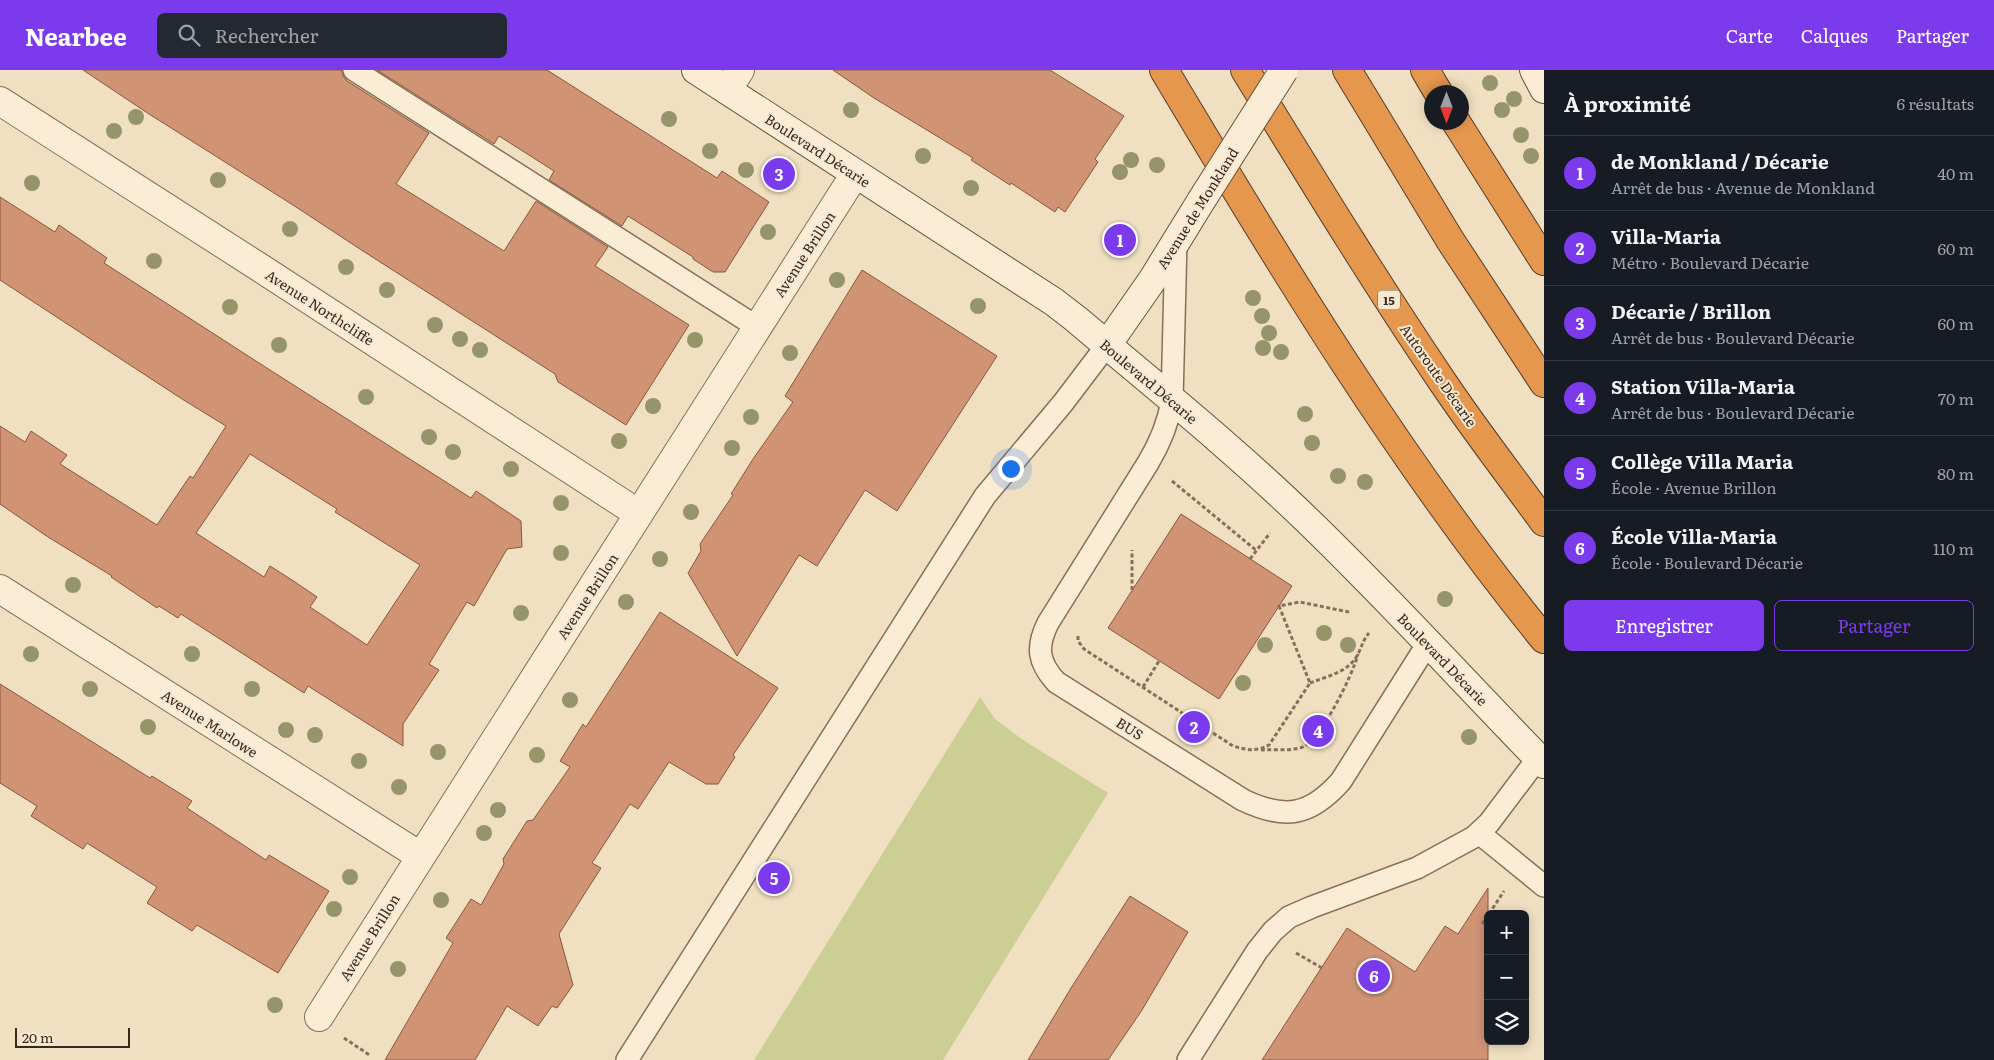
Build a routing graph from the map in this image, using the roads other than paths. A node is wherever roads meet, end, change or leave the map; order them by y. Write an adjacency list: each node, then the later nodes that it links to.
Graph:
1 (354, 70): 17 (lane)
2 (696, 70): 9 (street, Boulevard Décarie)
3 (1164, 70): 24 (highway)
4 (1245, 70): 22 (highway, Autoroute Décarie / 15)
5 (1284, 70): 15 (street, Avenue de Monkland, bridge)
6 (1347, 70): 19 (highway)
7 (1425, 70): 10 (highway)
8 (1534, 70): 11 (street)
9 (734, 80): 14 (street, Boulevard Décarie)
10 (1434, 85)
11 (1544, 89)
12 (0, 101): 21 (street, Avenue Northcliffe)
13 (1461, 130): 16 (highway)
14 (855, 174): 17 (street, Avenue Brillon); 18 (street, Boulevard Décarie)
15 (1176, 241): 18 (street, Avenue de Monkland); 20 (lane, BUS)
16 (1544, 260)
17 (757, 327): 21 (street, Avenue Brillon)
18 (1107, 345): 20 (street, Boulevard Décarie); 31 (lane)
19 (1544, 383)
20 (1172, 401): 25 (street, Boulevard Décarie); 25 (lane, BUS)
21 (639, 514): 28 (street, Avenue Brillon)
22 (1544, 522)
23 (0, 589): 28 (street, Avenue Marlowe)
24 (1544, 639)
25 (1428, 643): 26 (street, Boulevard Décarie)
26 (1541, 762): 27 (lane)
27 (1479, 833): 29 (lane); 32 (lane)
28 (420, 856): 30 (street, Avenue Brillon)
29 (1544, 886)
30 (328, 1025)
31 (627, 1060)
32 (1188, 1060)

